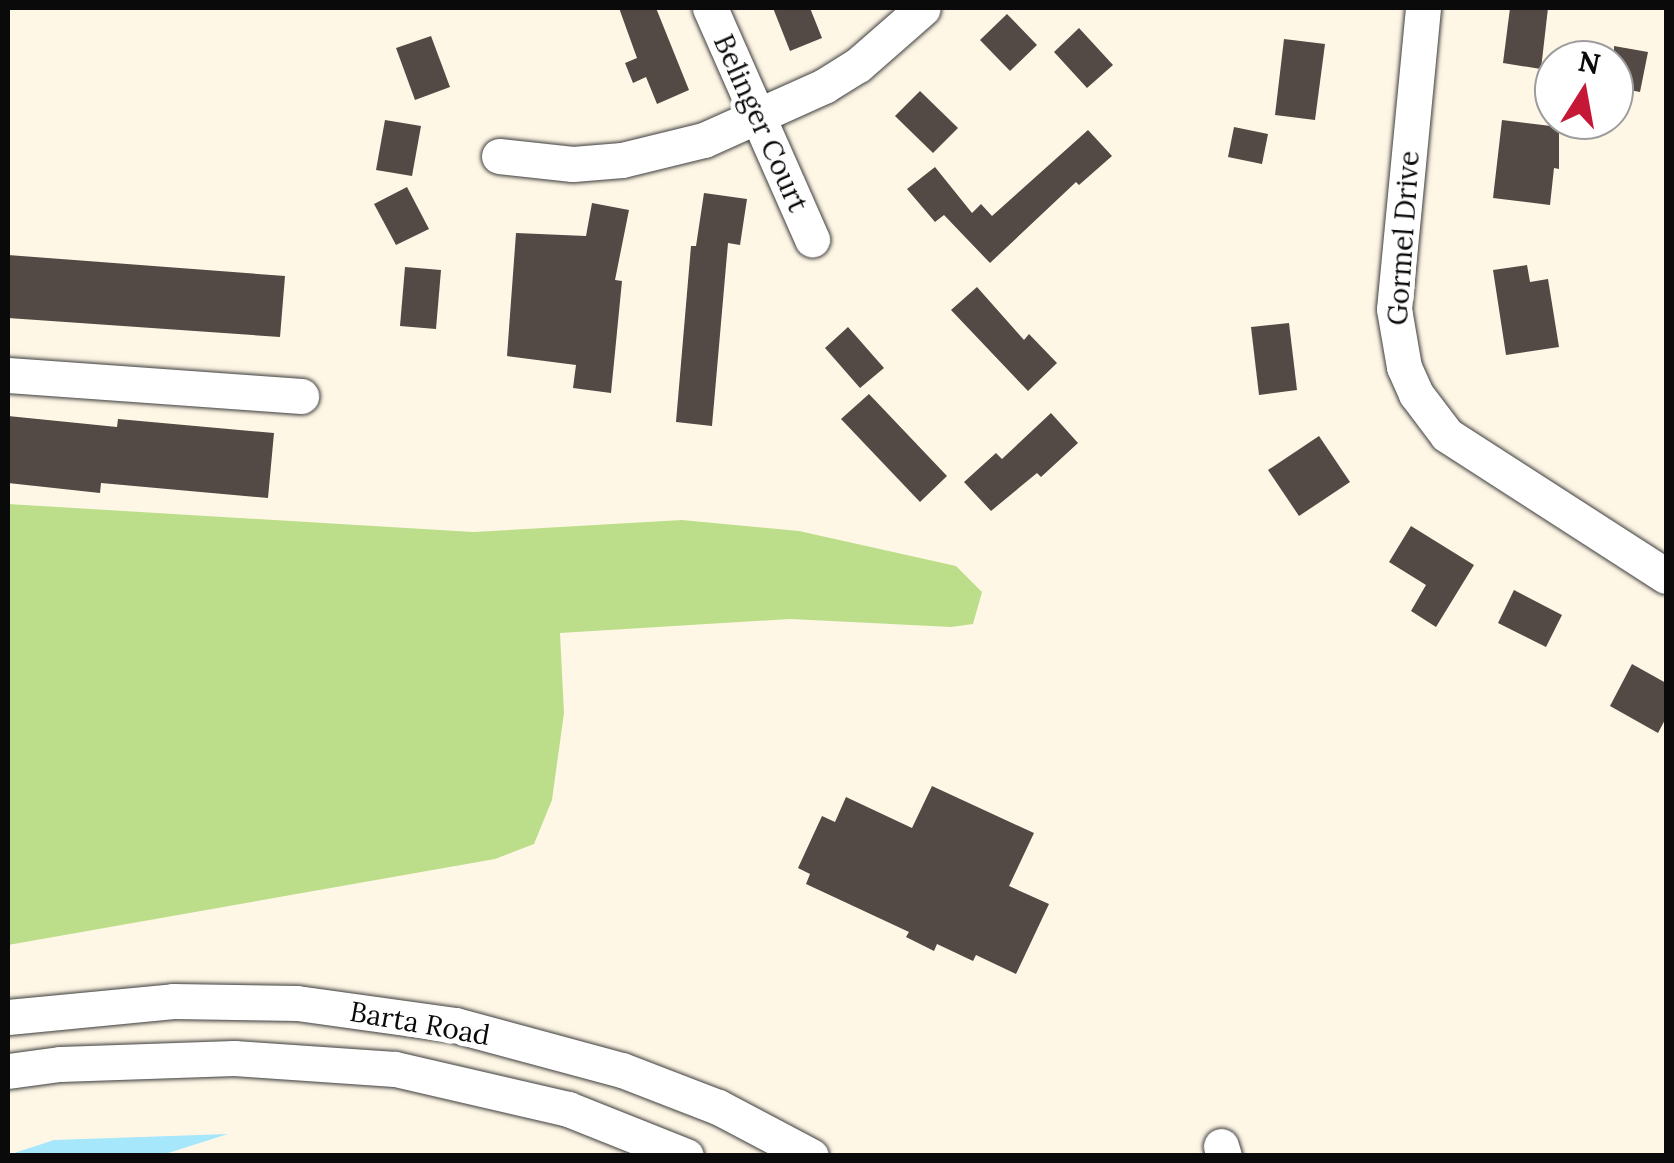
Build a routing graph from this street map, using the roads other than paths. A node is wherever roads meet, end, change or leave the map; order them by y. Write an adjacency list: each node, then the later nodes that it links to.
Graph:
1 (710, 8): 4 (street, Belinger Court)
2 (923, 8): 4 (street)
3 (1423, 8): 9 (street, Gormel Drive)
4 (758, 117): 5 (street); 6 (street, Belinger Court)
5 (499, 156)
6 (812, 240)
7 (8, 374): 8 (street)
8 (302, 396)
9 (1666, 576)
10 (8, 1017): 13 (street, Barta Road)
11 (8, 1072): 12 (street, Barta Road)
12 (686, 1156)
13 (811, 1156)

